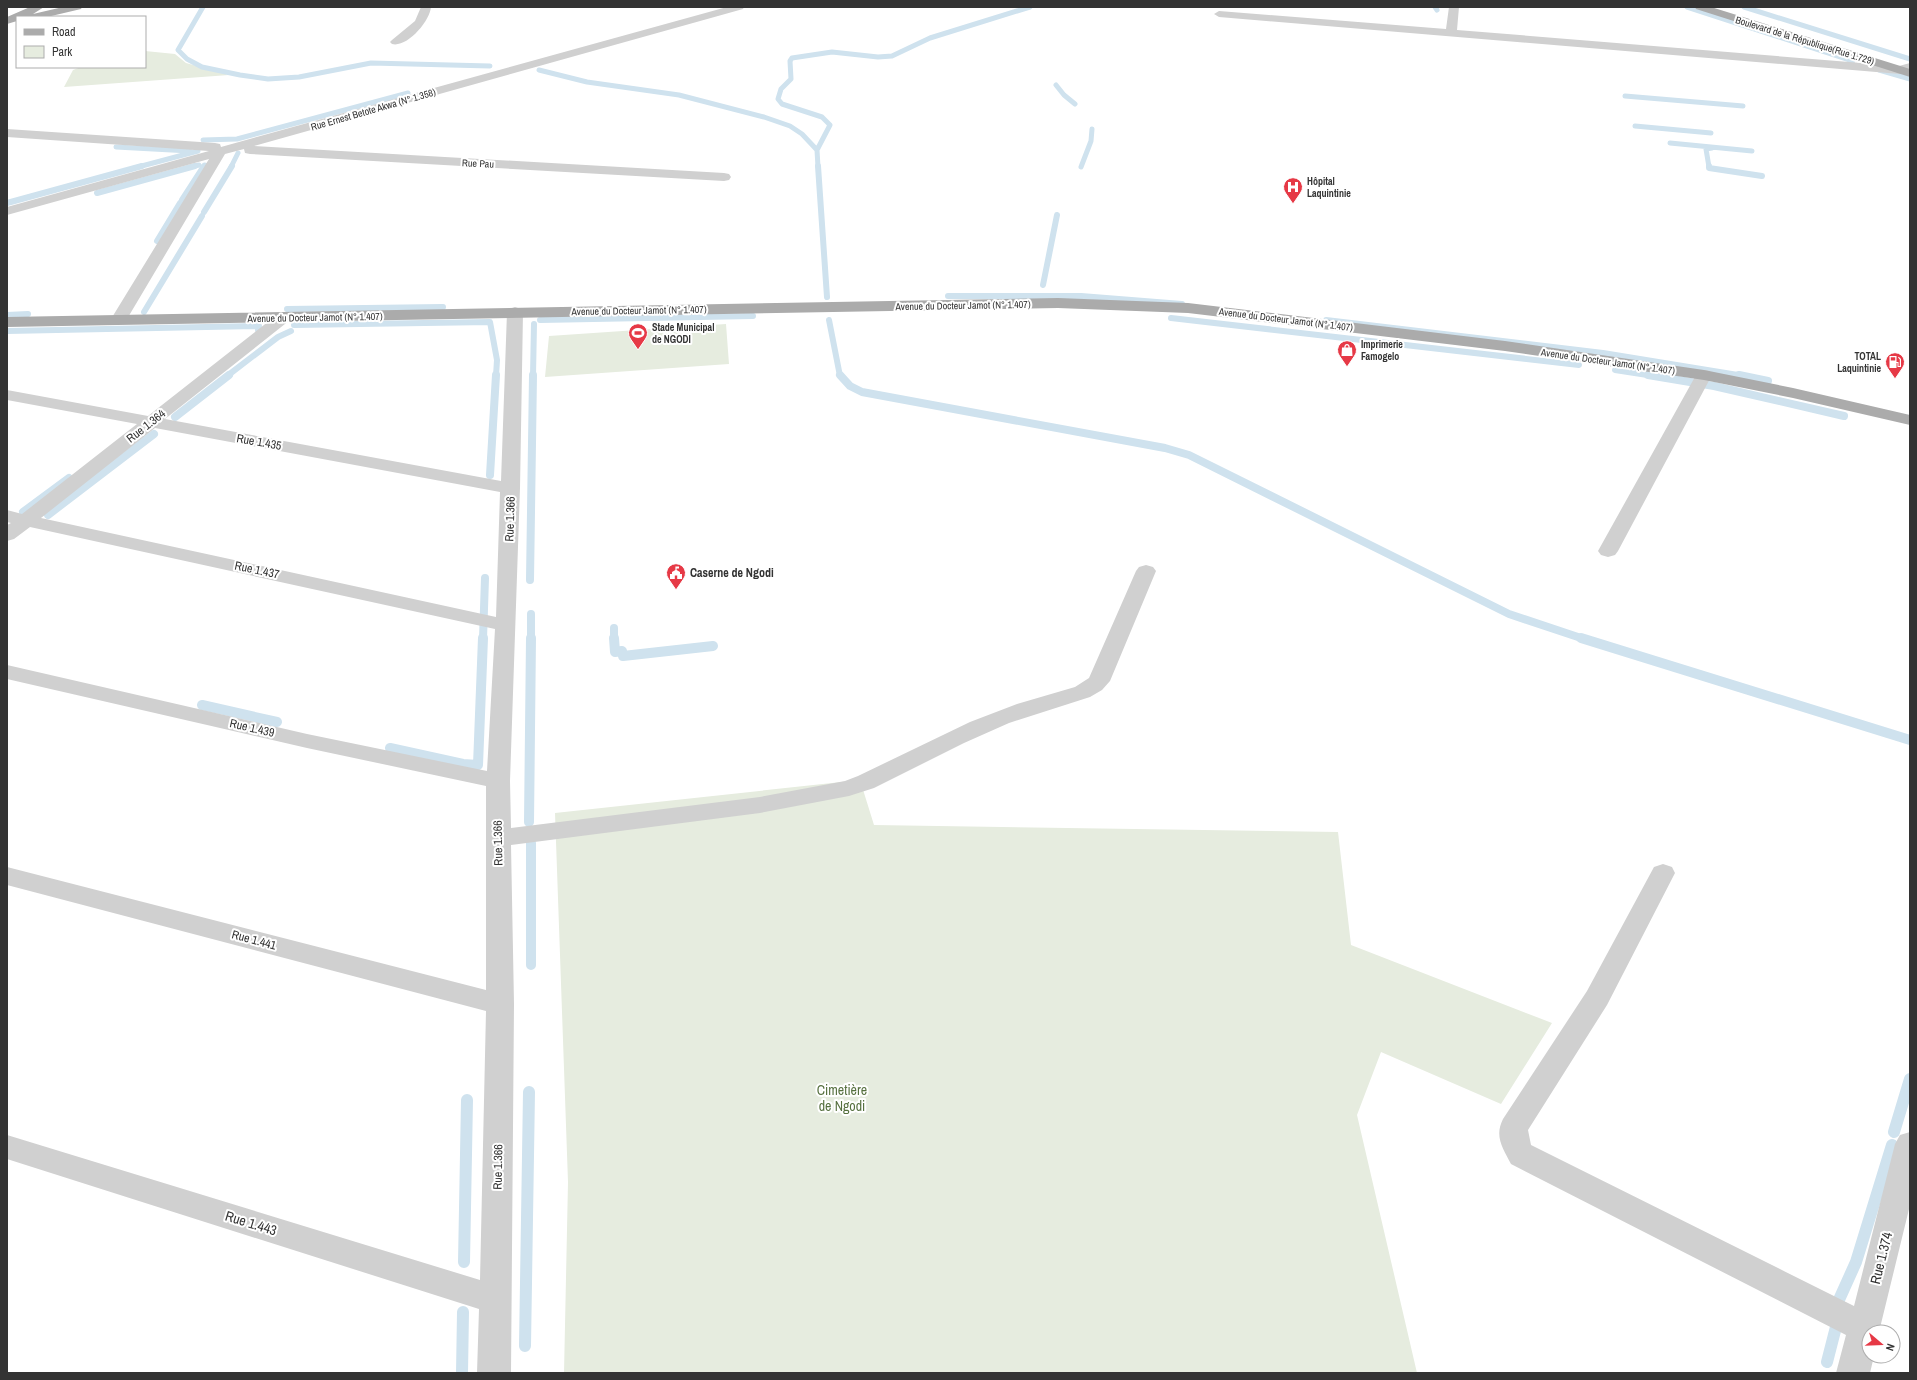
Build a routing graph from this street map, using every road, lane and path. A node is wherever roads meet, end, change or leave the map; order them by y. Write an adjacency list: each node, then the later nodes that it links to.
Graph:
1 (39, 7): 10 (main road)
2 (77, 7): 11 (main road)
3 (426, 7): 14 (street)
4 (739, 7): 12 (street, Rue Ernest Betote Akwa (N° 1.358))
5 (1454, 7): 13 (street)
6 (1700, 7): 15 (main road, Boulevard de la République(Rue 1.729))
7 (1725, 7): 15 (main road, Boulevard de la République(Rue 1.729))
8 (687, 11): 12 (street)
9 (1219, 14): 13 (street)
10 (18, 16)
11 (37, 16)
12 (700, 18): 17 (street, Rue Ernest Betote Akwa (N° 1.358))
13 (1451, 33): 15 (street)
14 (396, 42)
15 (1907, 68)
16 (7, 133): 17 (street, Rue Pau)
17 (226, 150): 18 (street, Rue Pau); 19 (street, Rue Ernest Betote Akwa (N° 1.358)); 22 (street)
18 (724, 177)
19 (7, 211)
20 (515, 312): 21 (main road, Avenue du Docteur Jamot (N° 1.407)); 24 (main road, Avenue du Docteur Jamot (N° 1.407)); 28 (street, Rue 1.366)
21 (284, 317): 22 (main road, Avenue du Docteur Jamot (N° 1.407)); 27 (street, Rue 1.364)
22 (120, 320): 23 (main road, Avenue du Docteur Jamot (N° 1.407))
23 (7, 322)
24 (1704, 375): 26 (main road, Avenue du Docteur Jamot (N° 1.407)); 32 (street)
25 (7, 395): 27 (street, Rue 1.435)
26 (1910, 420)
27 (150, 423): 28 (street, Rue 1.435); 30 (street, Rue 1.364)
28 (511, 488): 34 (street, Rue 1.366)
29 (7, 516): 30 (street, Rue 1.437)
30 (27, 520): 31 (street, Rue 1.364); 34 (street, Rue 1.437)
31 (7, 535)
32 (1608, 551)
33 (1146, 571): 37 (street)
34 (506, 625): 36 (street, Rue 1.366)
35 (7, 672): 36 (street, Rue 1.439)
36 (498, 781): 37 (street, Rue 1.366)
37 (498, 838): 40 (street, Rue 1.366)
38 (1663, 873): 45 (street)
39 (7, 876): 40 (street, Rue 1.441)
40 (500, 1004): 43 (street, Rue 1.366)
41 (1910, 1144): 44 (street, Rue 1.374)
42 (7, 1147): 43 (street, Rue 1.443)
43 (495, 1299): 47 (street, Rue 1.366)
44 (1865, 1324)
45 (1861, 1326)
46 (1861, 1340): 48 (street, Rue 1.374)
47 (494, 1373)
48 (1853, 1373)

